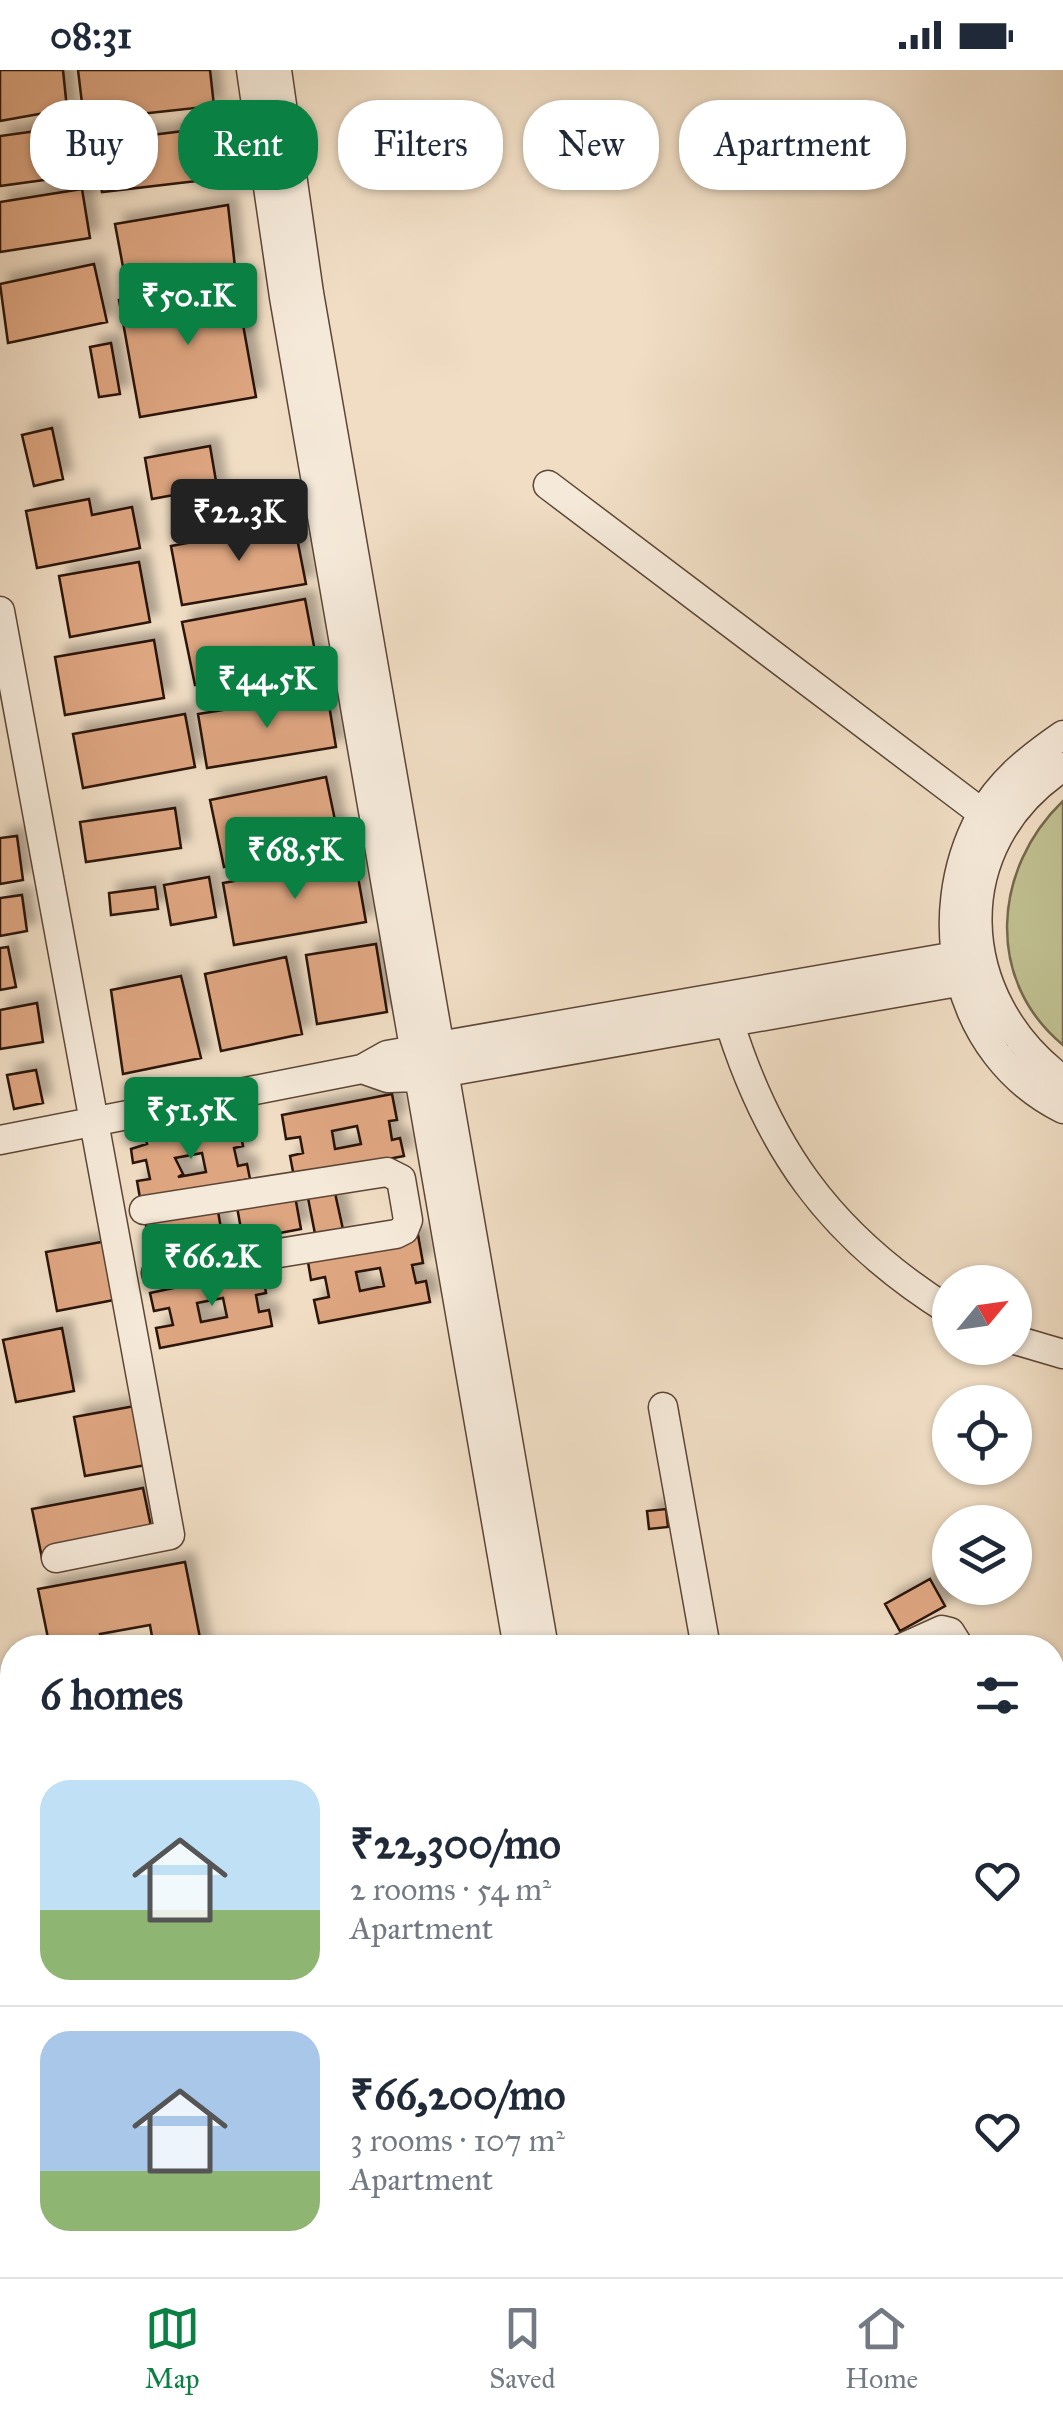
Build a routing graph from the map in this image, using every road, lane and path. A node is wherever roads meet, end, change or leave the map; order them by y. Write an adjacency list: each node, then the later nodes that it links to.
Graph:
1 (251, 70): 10 (street)
2 (277, 70): 10 (street)
3 (548, 485): 7 (street)
4 (0, 612): 13 (street)
5 (1063, 735): 7 (street)
6 (1063, 766): 8 (street)
7 (982, 813): 8 (street)
8 (970, 967): 9 (street); 11 (street); 12 (street)
9 (725, 1009): 10 (street); 19 (street)
10 (429, 1062): 13 (street); 15 (street); 25 (street)
11 (1063, 1080)
12 (1063, 1110)
13 (91, 1119): 14 (street); 23 (street)
14 (0, 1140)
15 (439, 1194): 16 (street); 24 (street)
16 (406, 1201): 17 (street); 18 (street)
17 (144, 1210)
18 (156, 1273)
19 (932, 1298)
20 (1032, 1345): 21 (street)
21 (1063, 1354)
22 (662, 1407): 26 (street)
23 (56, 1558)
24 (516, 1635)
25 (541, 1635)
26 (704, 1635)

